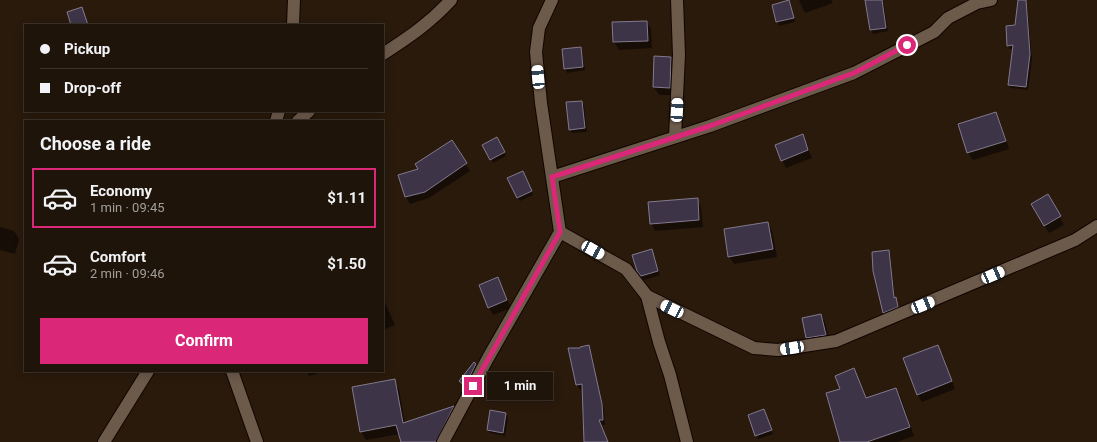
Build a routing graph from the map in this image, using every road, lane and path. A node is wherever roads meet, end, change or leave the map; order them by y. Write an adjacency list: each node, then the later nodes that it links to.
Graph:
1 (294, 0): 6 (street)
2 (451, 0): 7 (street)
3 (552, 0): 11 (street)
4 (677, 0): 10 (street)
5 (991, 0): 10 (street)
6 (293, 24)
7 (384, 53)
8 (308, 112): 9 (street)
9 (299, 120)
10 (675, 137): 11 (street)
11 (552, 177): 13 (street)
12 (1097, 226): 14 (street)
13 (560, 232): 14 (street); 19 (street)
14 (647, 296): 20 (street)
15 (147, 372): 17 (street)
16 (232, 372): 18 (street)
17 (104, 442)
18 (257, 442)
19 (443, 442)
20 (687, 442)

